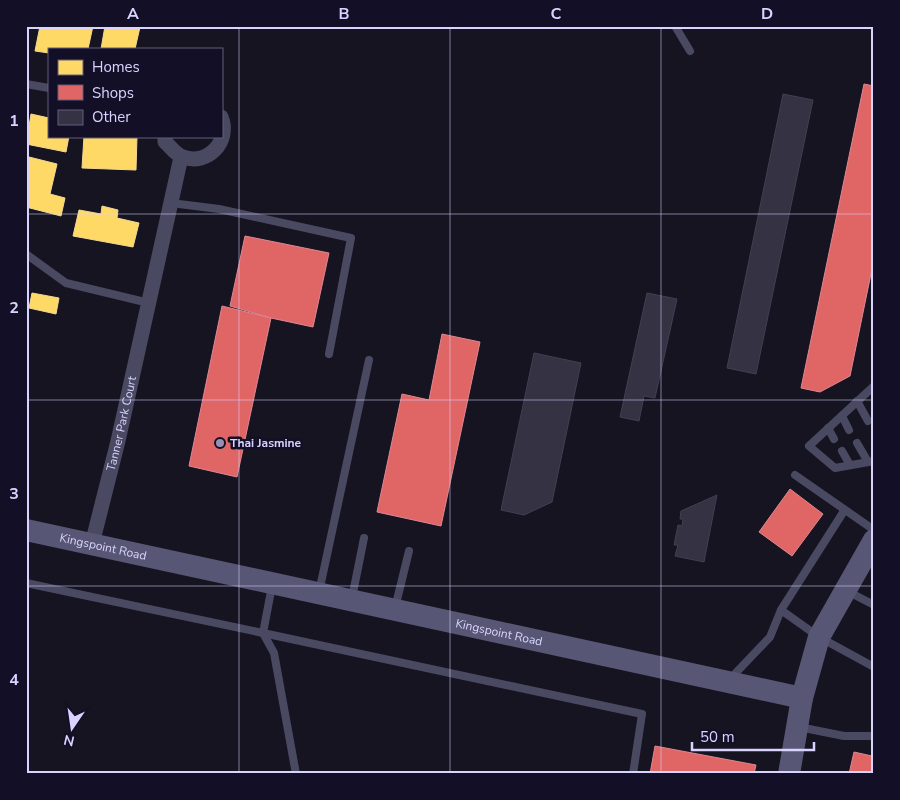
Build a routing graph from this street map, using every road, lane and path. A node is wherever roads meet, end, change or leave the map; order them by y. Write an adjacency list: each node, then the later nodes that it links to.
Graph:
1 (675, 26): 2 (lane)
2 (690, 51)
3 (26, 84): 4 (lane)
4 (48, 88)
5 (222, 122): 7 (street)
6 (165, 138): 7 (street)
7 (181, 157): 8 (street, Tanner Park Court)
8 (171, 203): 10 (street, Tanner Park Court); 11 (lane)
9 (26, 254): 10 (lane)
10 (148, 303): 30 (street, Tanner Park Court)
11 (329, 354)
12 (369, 360): 35 (lane)
13 (874, 386): 14 (lane)
14 (857, 401): 15 (lane); 16 (lane)
15 (842, 416): 17 (lane); 18 (lane)
16 (868, 421)
17 (828, 428): 19 (lane); 23 (lane)
18 (849, 430)
19 (834, 438)
20 (858, 443): 22 (lane)
21 (842, 451): 23 (lane)
22 (871, 461): 23 (lane)
23 (850, 465)
24 (796, 475): 25 (lane)
25 (844, 511): 27 (lane); 39 (lane)
26 (26, 530): 30 (street, Kingspoint Road)
27 (874, 530)
28 (364, 538): 36 (lane)
29 (874, 540): 34 (street)
30 (92, 544): 33 (street, Kingspoint Road)
31 (409, 552): 38 (lane)
32 (26, 583): 40 (lane)
33 (273, 584): 35 (street, Kingspoint Road); 40 (lane)
34 (845, 590): 37 (lane); 41 (street)
35 (318, 594): 36 (street, Kingspoint Road)
36 (351, 601): 38 (street, Kingspoint Road)
37 (874, 606)
38 (395, 610): 43 (street, Kingspoint Road)
39 (781, 610): 41 (lane); 43 (lane)
40 (263, 633): 47 (lane); 48 (lane)
41 (819, 638): 42 (lane); 44 (street)
42 (874, 667)
43 (728, 680): 44 (street, Kingspoint Road)
44 (802, 698): 45 (street)
45 (796, 726): 46 (lane); 49 (street)
46 (874, 736)
47 (296, 774)
48 (633, 774)
49 (789, 774)

